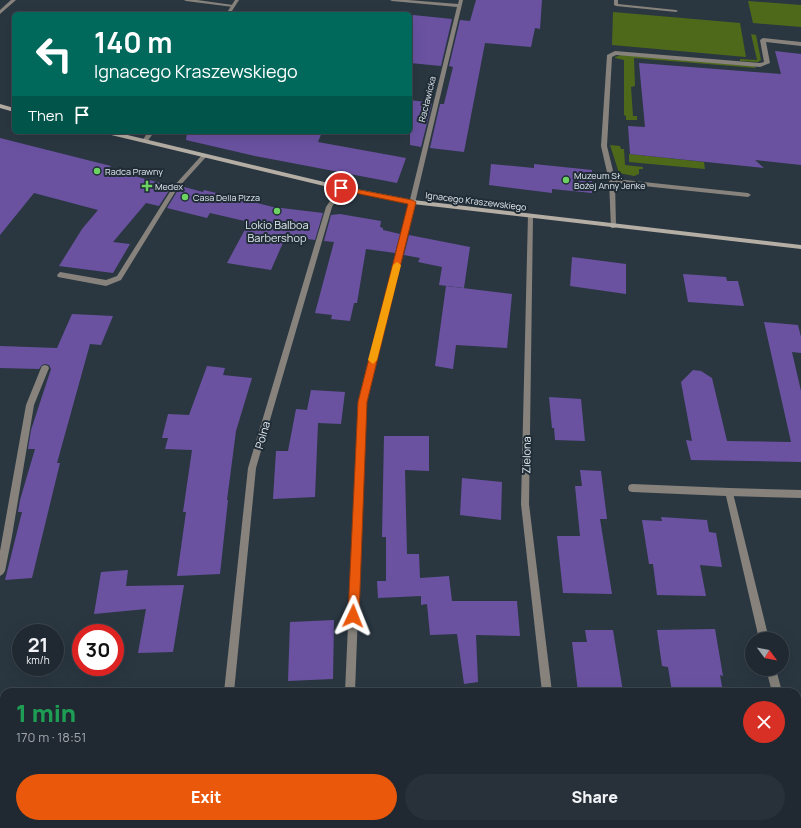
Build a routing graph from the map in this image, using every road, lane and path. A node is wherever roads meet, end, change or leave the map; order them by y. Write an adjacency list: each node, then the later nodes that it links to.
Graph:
1 (14, 0): 10 (street)
2 (186, 0): 7 (street)
3 (237, 0): 7 (street)
4 (392, 0): 6 (street)
5 (616, 0): 8 (street)
6 (460, 3): 21 (street, Racławicka)
7 (233, 6): 9 (street)
8 (676, 11)
9 (229, 12)
10 (0, 13)
11 (801, 44): 18 (street)
12 (0, 106): 13 (street)
13 (12, 109)
14 (115, 134): 16 (street, Ignacego Kraszewskiego)
15 (150, 134): 16 (street)
16 (145, 141): 17 (street, Ignacego Kraszewskiego)
17 (204, 156): 19 (street, Ignacego Kraszewskiego); 25 (street)
18 (612, 181): 20 (street); 23 (street)
19 (341, 188): 21 (street, Ignacego Kraszewskiego); 33 (street, Polna)
20 (748, 195)
21 (412, 202): 22 (street, Ignacego Kraszewskiego); 34 (street, Racławicka)
22 (530, 216): 23 (street, Ignacego Kraszewskiego); 35 (street, Zielona)
23 (612, 226): 24 (street, Ignacego Kraszewskiego)
24 (801, 248)
25 (60, 275)
26 (45, 368): 30 (street)
27 (632, 488): 28 (street)
28 (729, 492): 29 (street); 31 (street)
29 (801, 494)
30 (0, 572)
31 (762, 632)
32 (773, 676): 36 (street)
33 (229, 688)
34 (350, 688)
35 (547, 688)
36 (776, 688)

